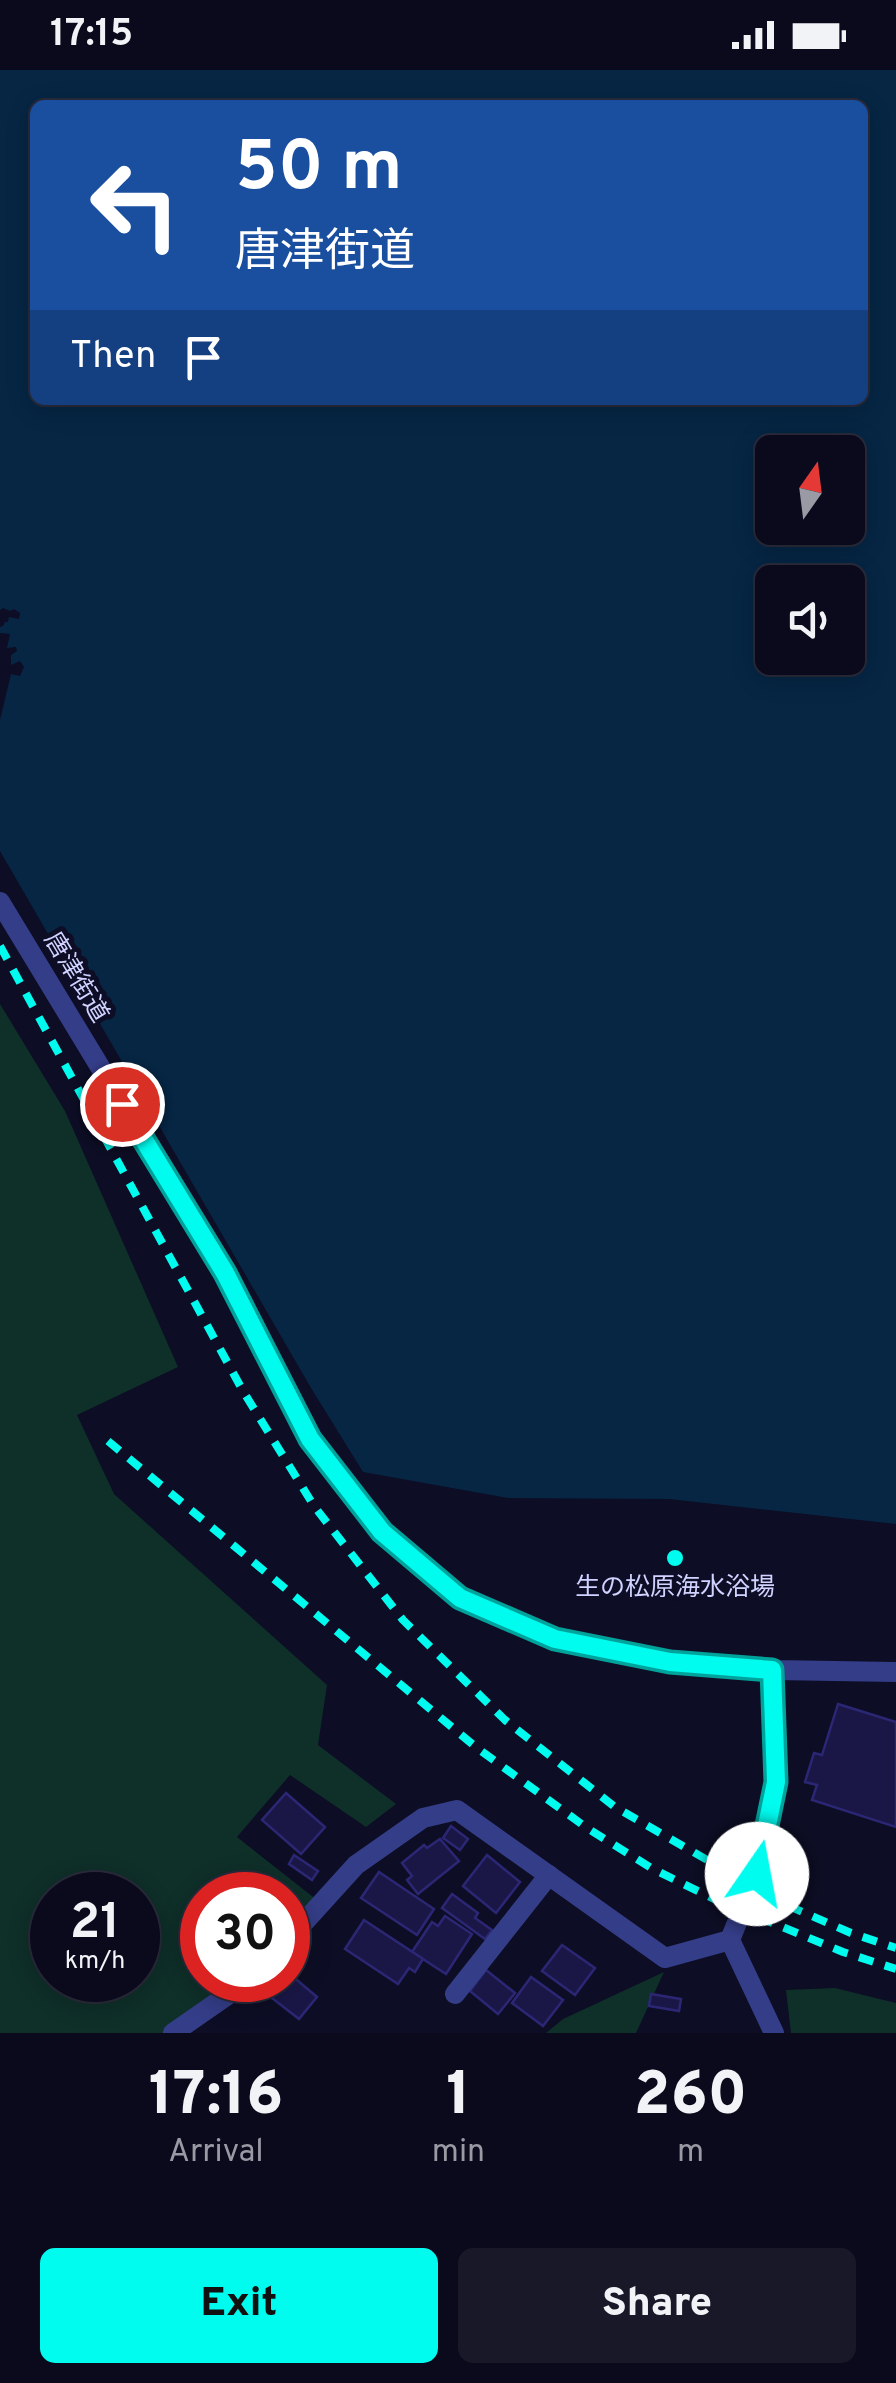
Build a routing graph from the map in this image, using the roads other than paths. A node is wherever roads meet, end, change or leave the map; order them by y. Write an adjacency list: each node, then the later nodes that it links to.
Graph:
1 (0, 902): 2 (street, 唐津街道)
2 (772, 1670): 3 (street, 唐津街道); 4 (street)
3 (896, 1672)
4 (757, 1874)
5 (550, 1876): 6 (street); 7 (street); 10 (street)
6 (310, 1916)
7 (454, 1994)
8 (215, 2002): 9 (street)
9 (173, 2033)
10 (774, 2033)

